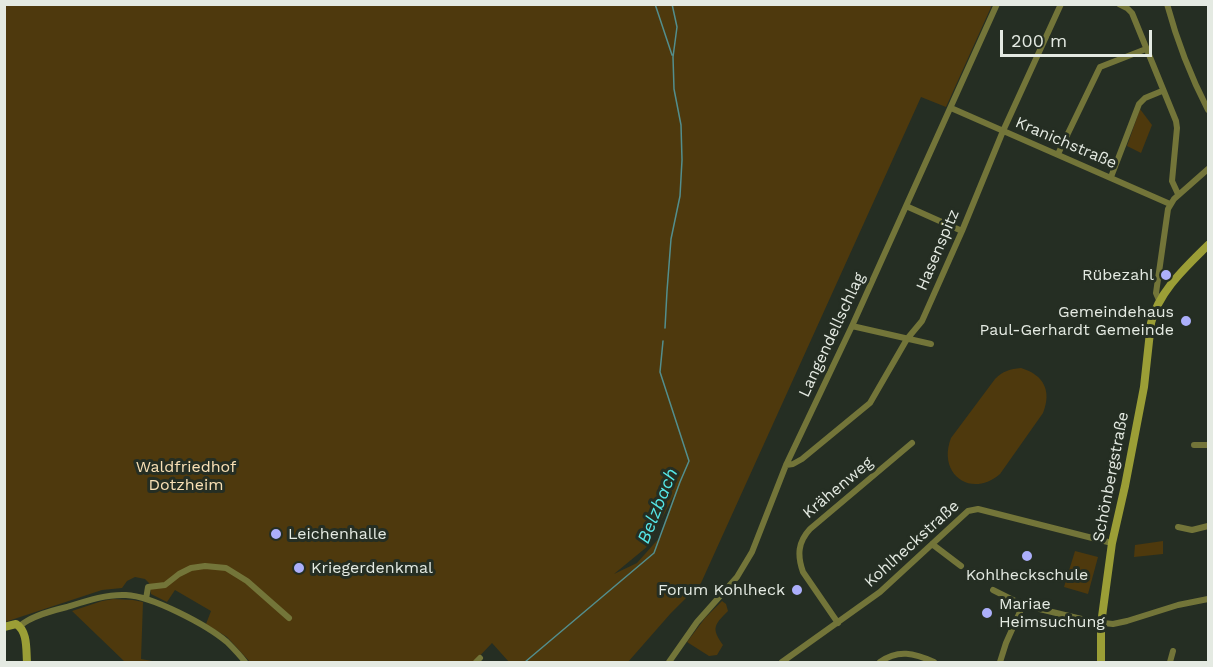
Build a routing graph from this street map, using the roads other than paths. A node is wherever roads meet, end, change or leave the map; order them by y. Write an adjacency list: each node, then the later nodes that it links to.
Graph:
1 (997, 4): 7 (street, Langendellschlag)
2 (1061, 4): 9 (street, Hasenspitz)
3 (1119, 4): 5 (street)
4 (1167, 4): 8 (street)
5 (1146, 49): 6 (street); 10 (street)
6 (1162, 91): 12 (street); 13 (street)
7 (951, 108): 9 (street, Kranichstraße); 15 (street, Langendellschlag)
8 (1209, 111)
9 (1003, 131): 10 (street, Kranichstraße); 16 (street, Hasenspitz)
10 (1058, 154): 12 (street, Kranichstraße)
11 (1209, 170): 13 (street)
12 (1111, 177): 14 (street, Kranichstraße)
13 (1178, 194): 14 (street)
14 (1170, 204): 18 (street)
15 (906, 206): 16 (street); 19 (street, Langendellschlag)
16 (962, 231): 20 (street, Hasenspitz)
17 (1209, 245): 18 (street)
18 (1159, 300): 28 (street, Schönbergstraße)
19 (852, 326): 20 (street); 25 (street, Langendellschlag)
20 (907, 339): 21 (street); 25 (street, Hasenspitz)
21 (931, 344)
22 (912, 443): 36 (street, Krähenweg)
23 (1209, 445): 24 (street)
24 (1194, 446)
25 (786, 465): 43 (street, Langendellschlag)
26 (1209, 526): 27 (street)
27 (1178, 527)
28 (1112, 543): 29 (street, Kohlheckstraße); 37 (street, Schönbergstraße)
29 (932, 544): 30 (street); 36 (street, Kohlheckstraße)
30 (961, 566)
31 (993, 590): 34 (street)
32 (146, 599): 35 (street); 38 (street); 42 (street)
33 (1209, 599): 37 (street)
34 (1023, 604): 37 (street); 47 (street)
35 (289, 618)
36 (838, 623): 44 (street, Kohlheckstraße)
37 (1101, 624): 48 (street, Schönbergstraße)
38 (20, 626): 39 (street); 41 (street)
39 (4, 627)
40 (1173, 651): 49 (street)
41 (27, 663)
42 (245, 663)
43 (669, 663)
44 (782, 663)
45 (880, 663): 46 (street)
46 (934, 663)
47 (1000, 663)
48 (1101, 663)
49 (1170, 663)

